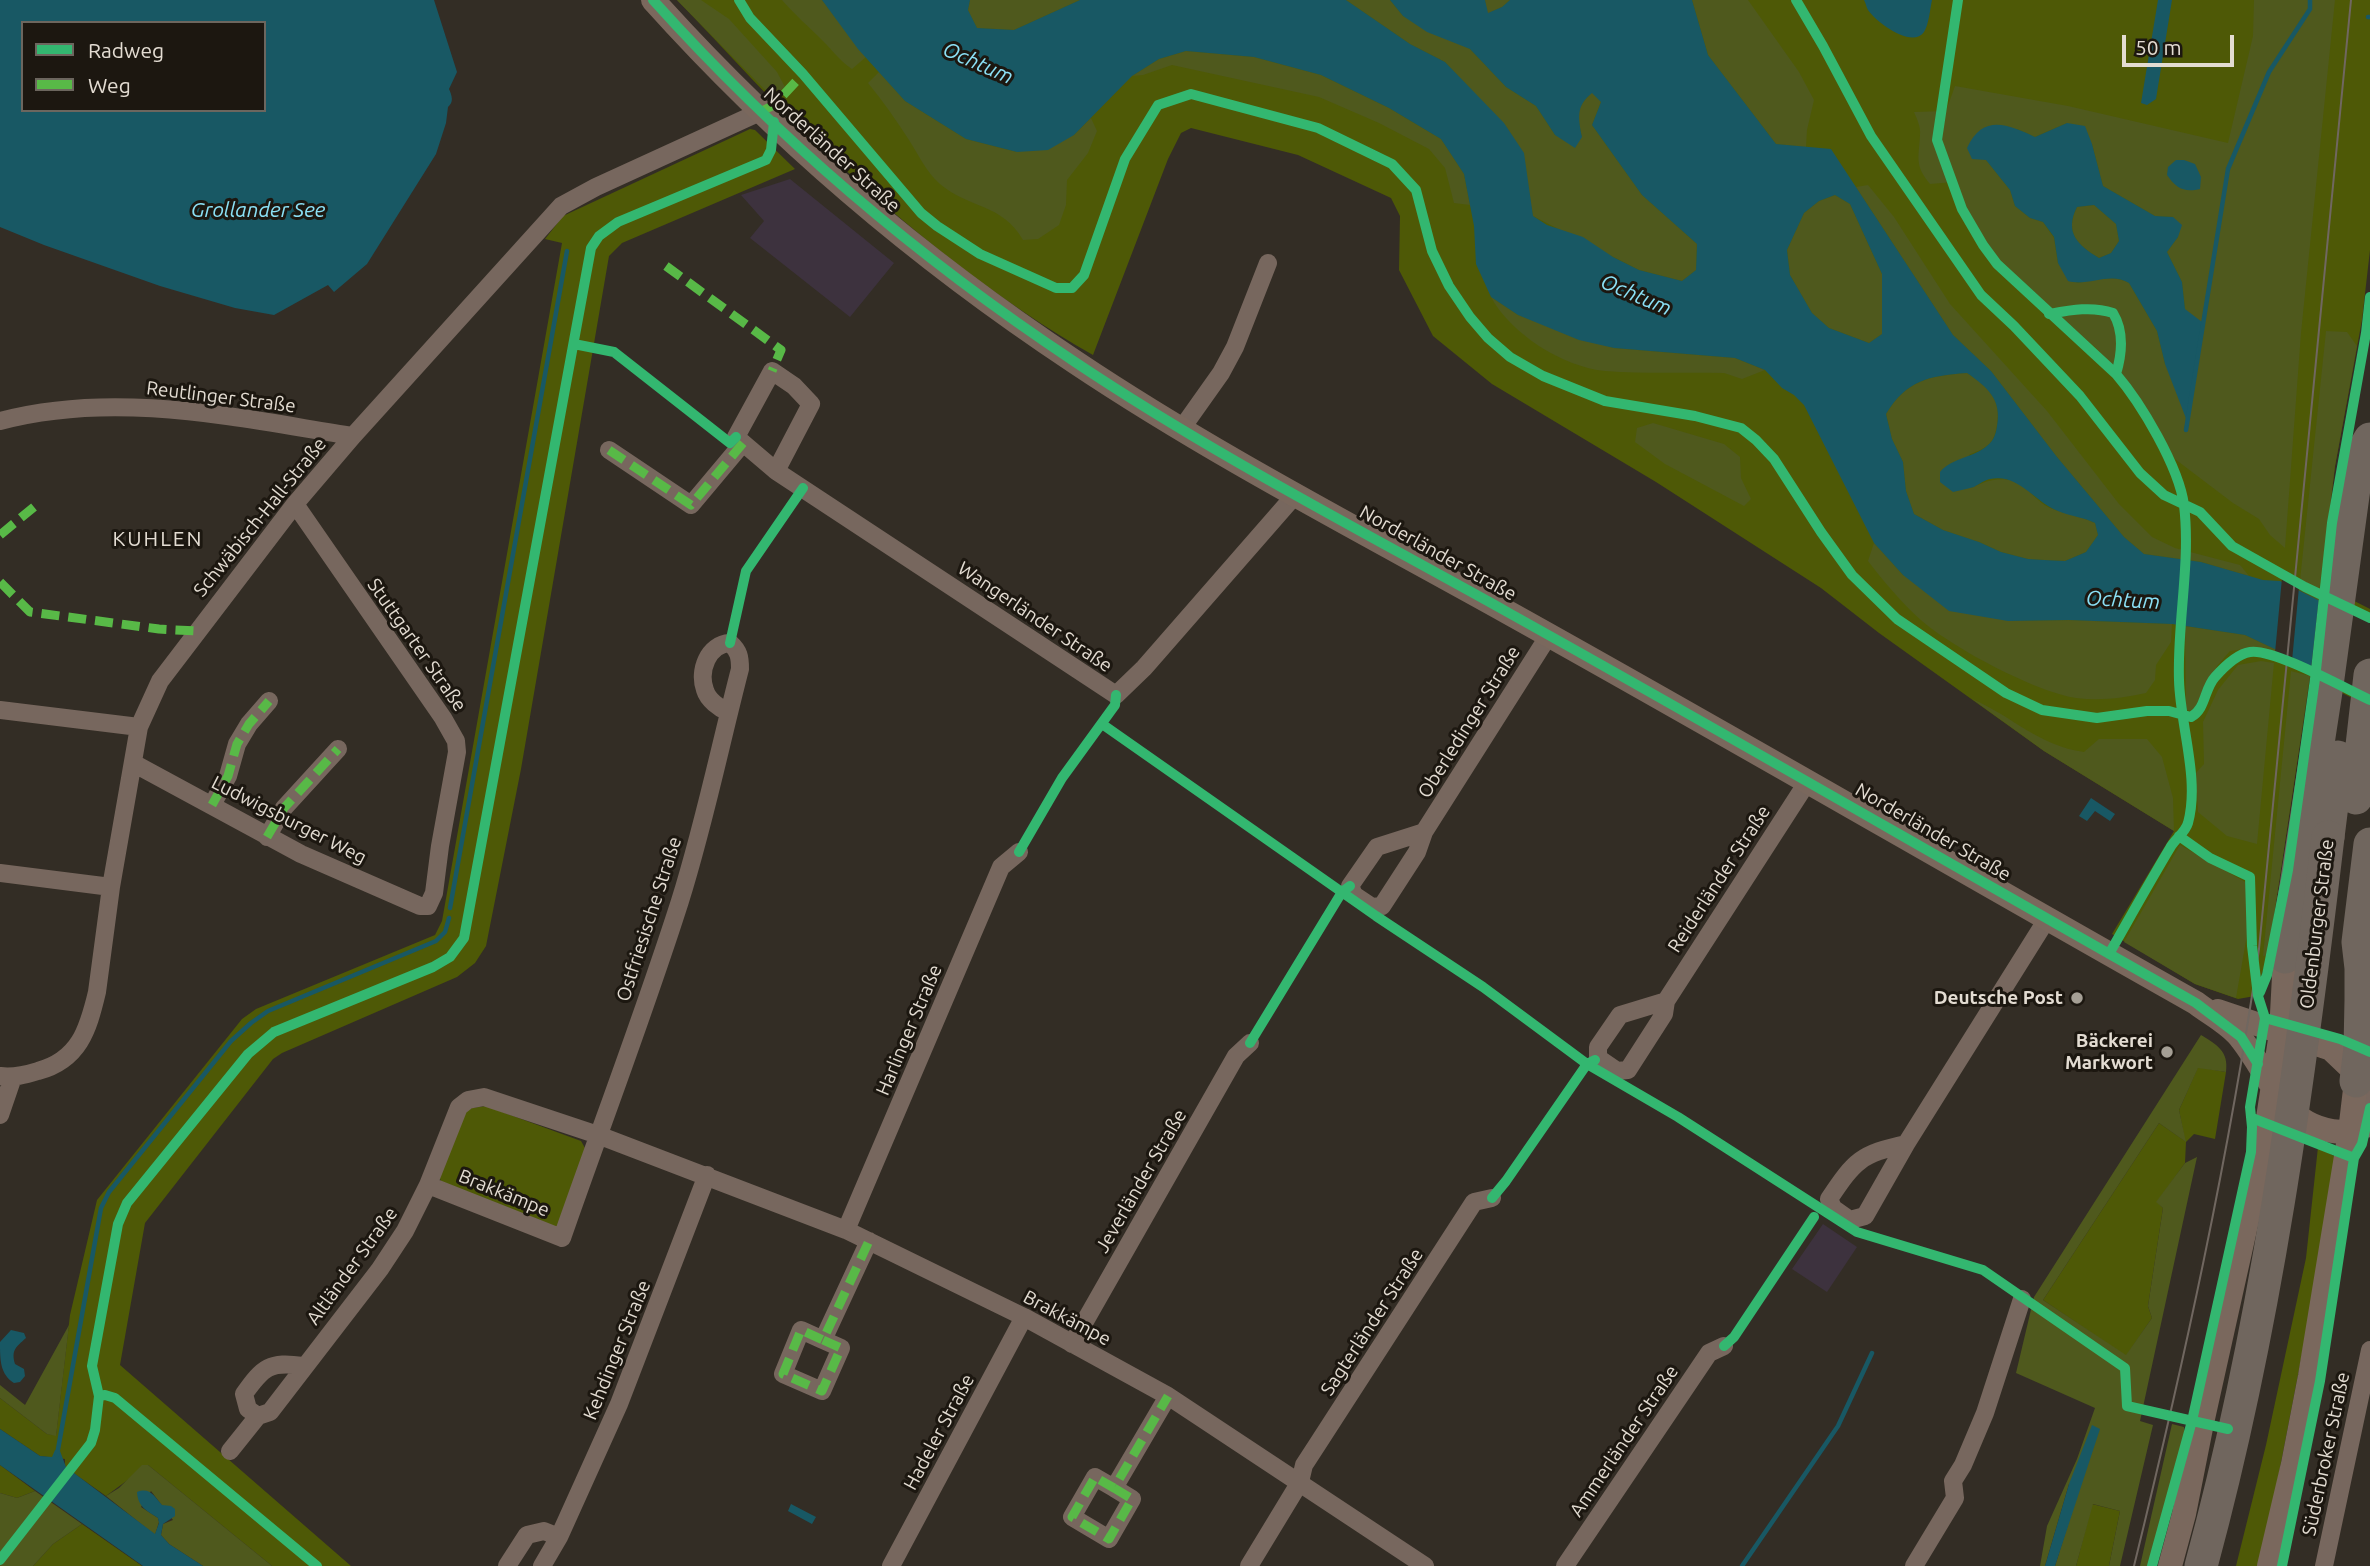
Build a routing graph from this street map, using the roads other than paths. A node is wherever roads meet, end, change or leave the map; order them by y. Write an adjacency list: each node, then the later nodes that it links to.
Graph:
1 (653, 0): 2 (street, Norderländer Straße)
2 (762, 111): 5 (street, Norderländer Straße); 6 (street, Schwäbisch-Hall-Straße)
3 (1268, 263): 5 (street)
4 (0, 421): 6 (street, Reutlinger Straße)
5 (1182, 428): 12 (street, Norderländer Straße)
6 (353, 436): 13 (street, Schwäbisch-Hall-Straße)
7 (2370, 439): 14 (highway)
8 (743, 443): 9 (street); 10 (street); 10 (street)
9 (609, 450)
10 (776, 471): 12 (street, Wangerländer Straße)
11 (2370, 485): 14 (highway, Oldenburger Straße)
12 (1296, 494): 15 (street, Norderländer Straße)
13 (295, 504): 20 (street, Schwäbisch-Hall-Straße); 31 (street, Stuttgarter Straße)
14 (2348, 599): 16 (highway, Oldenburger Straße)
15 (1549, 635): 23 (street, Norderländer Straße); 25 (street, Oberledinger Straße)
16 (2352, 690): 27 (highway, Oldenburger Straße); 33 (highway)
17 (269, 701): 24 (street)
18 (0, 710): 20 (street)
19 (728, 712): 44 (street, Ostfriesische Straße)
20 (139, 727): 22 (street, Schwäbisch-Hall-Straße)
21 (338, 749): 26 (street)
22 (133, 763): 24 (street, Ludwigsburger Weg); 30 (street, Schwäbisch-Hall-Straße)
23 (1808, 780): 32 (street, Norderländer Straße); 34 (street, Reiderländer Straße)
24 (212, 805): 26 (street, Ludwigsburger Weg)
25 (1424, 832): 25 (street, Oberledinger Straße)
26 (267, 837): 31 (street, Ludwigsburger Weg)
27 (2350, 841): 41 (highway); 72 (highway, Oldenburger Straße, bridge); 73 (highway, Oldenburger Straße)
28 (1019, 852): 49 (street, Harlinger Straße)
29 (0, 873): 30 (street)
30 (111, 887): 39 (street, Schwäbisch-Hall-Straße)
31 (428, 906)
32 (2048, 919): 35 (street, Norderländer Straße); 45 (street)
33 (2285, 957): 36 (street); 37 (street)
34 (1666, 1001)
35 (2196, 1003): 36 (street, Norderländer Straße); 40 (street, Norderländer Straße)
36 (2248, 1021): 37 (street, Norderländer Straße)
37 (2281, 1033): 40 (street); 41 (street, Norderländer Straße)
38 (1250, 1043): 54 (street, Jeverländer Straße)
39 (7, 1076): 42 (street)
40 (2272, 1086): 43 (street, Norderländer Straße); 71 (street)
41 (2363, 1095): 43 (street)
42 (0, 1115)
43 (2360, 1130): 74 (street)
44 (598, 1135): 46 (street, Brakkämpe); 47 (street, Brakkämpe); 47 (street, Brakkämpe)
45 (1906, 1144): 45 (street)
46 (707, 1175): 49 (street, Brakkämpe); 63 (street, Kehdinger Straße)
47 (428, 1185): 57 (street, Altländer Straße)
48 (1492, 1198): 61 (street, Sagterländer Straße)
49 (846, 1230): 50 (street, Brakkämpe)
50 (869, 1241): 52 (street, Brakkämpe); 53 (street)
51 (2022, 1298): 70 (street)
52 (1024, 1318): 54 (street, Brakkämpe); 66 (street, Hadeler Straße)
53 (823, 1340)
54 (1072, 1344): 58 (street, Brakkämpe)
55 (1724, 1346): 69 (street, Ammerländer Straße)
56 (2370, 1350): 75 (street, Süderbroker Straße)
57 (303, 1366): 59 (street, Altländer Straße); 59 (street)
58 (1168, 1396): 61 (street, Brakkämpe); 62 (street)
59 (258, 1416): 60 (street, Altländer Straße)
60 (230, 1451)
61 (1300, 1482): 67 (street, Sagterländer Straße); 68 (street, Brakkämpe)
62 (1114, 1488)
63 (559, 1537): 64 (street); 65 (street, Kehdinger Straße)
64 (507, 1566)
65 (542, 1566)
66 (891, 1566)
67 (1249, 1566)
68 (1426, 1566)
69 (1565, 1566)
70 (1914, 1566)
71 (2170, 1566)
72 (2201, 1566)
73 (2224, 1566)
74 (2269, 1566)
75 (2324, 1566)

